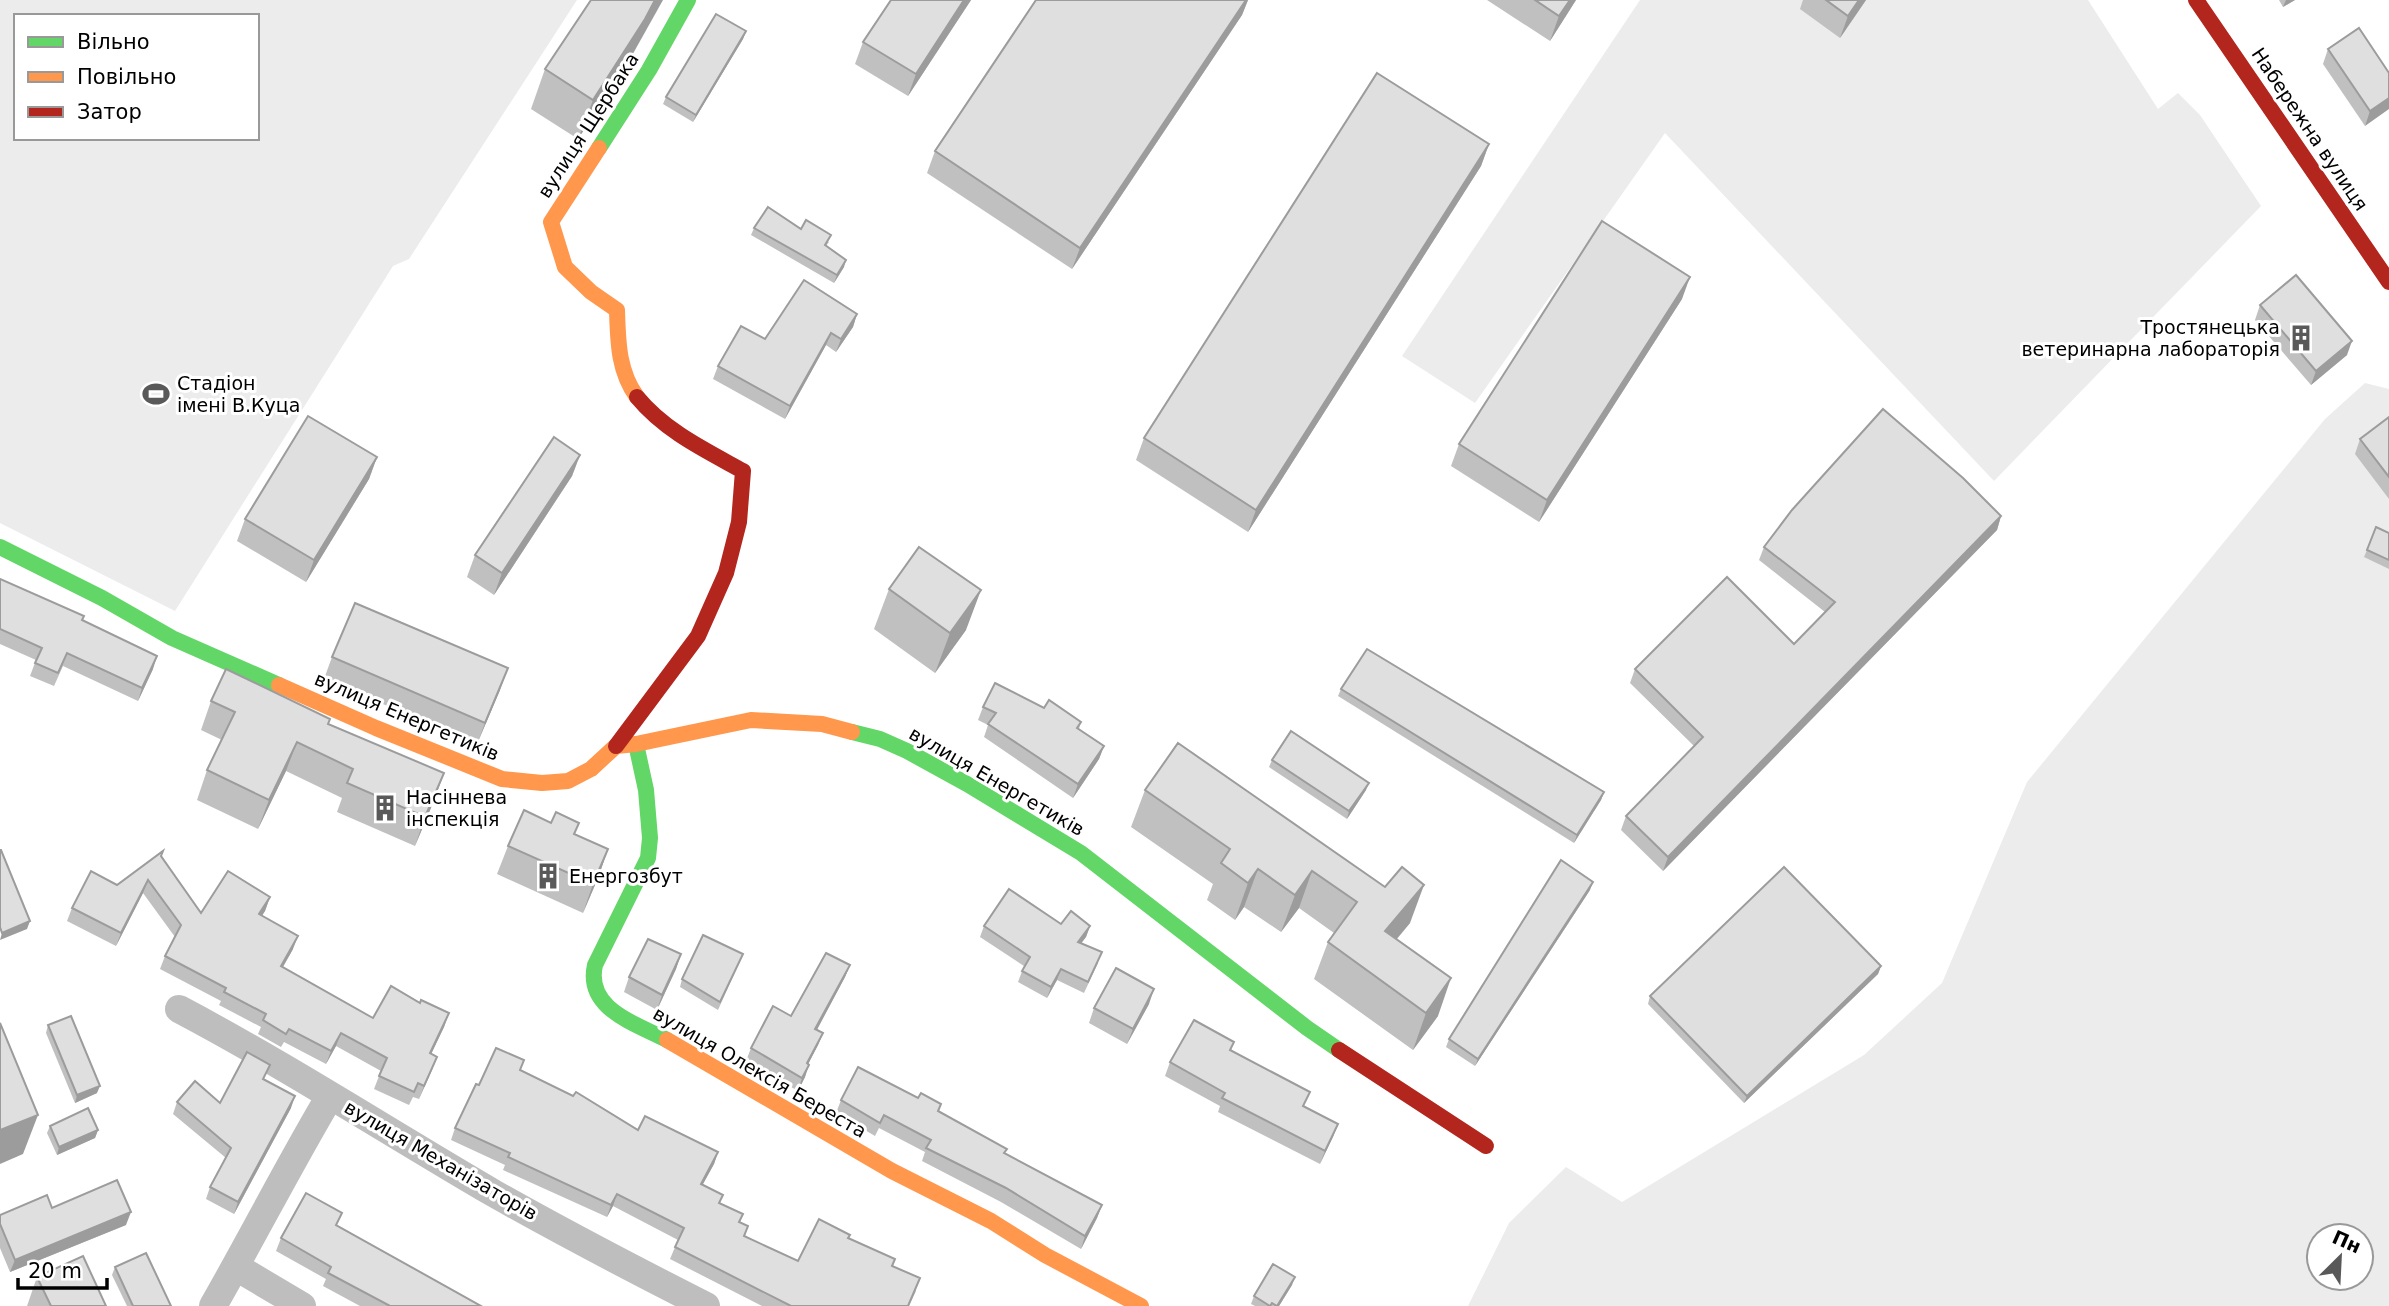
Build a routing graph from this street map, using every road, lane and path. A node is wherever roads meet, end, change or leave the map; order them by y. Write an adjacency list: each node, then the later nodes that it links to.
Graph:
1 (688, 0): 6 (street, вулиця Щербака)
2 (2196, 0): 3 (street, Набережна вулиця)
3 (2389, 282)
4 (0, 547): 6 (street, вулиця Енергетиків)
5 (636, 744): 6 (street, вулиця Енергетиків); 9 (street, вулиця Енергетиків); 14 (street, вулиця Олексія Береста)
6 (616, 746)
7 (179, 1009): 8 (street, вулиця Механізаторів)
8 (330, 1096): 10 (street); 13 (street, вулиця Механізаторів)
9 (1486, 1146)
10 (236, 1267): 11 (street); 12 (street)
11 (213, 1306)
12 (302, 1306)
13 (706, 1306)
14 (1141, 1306)

